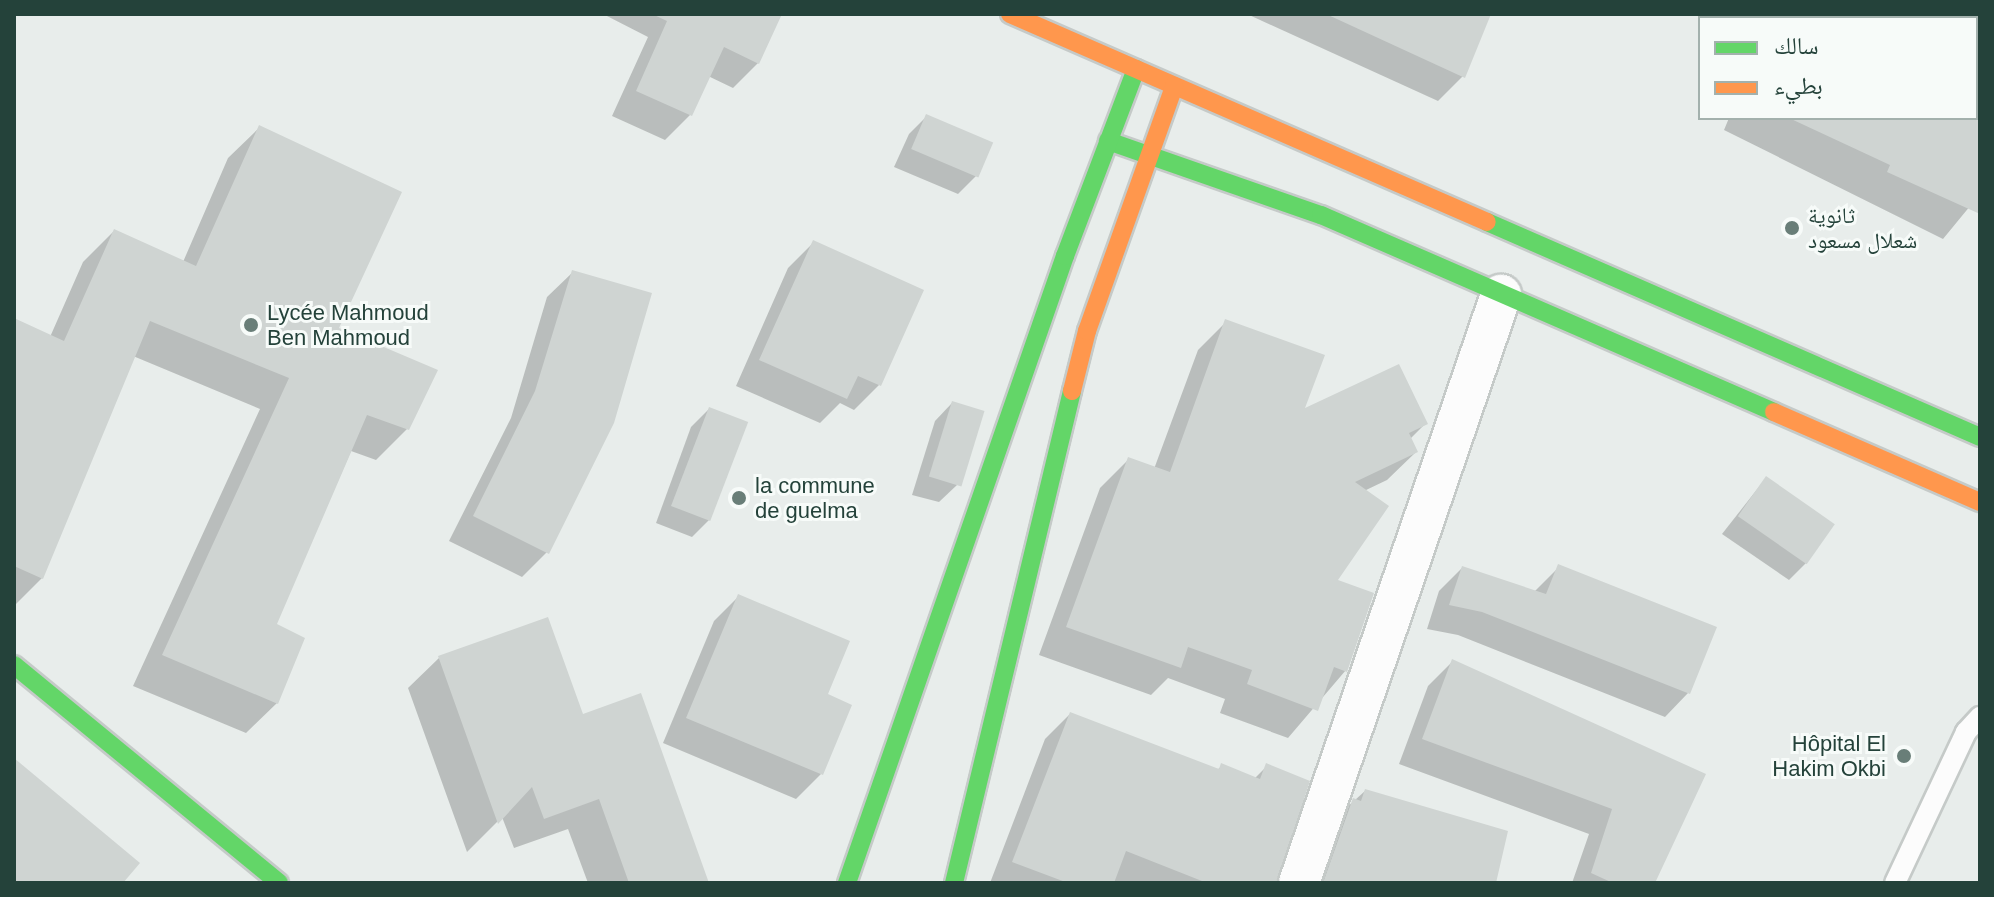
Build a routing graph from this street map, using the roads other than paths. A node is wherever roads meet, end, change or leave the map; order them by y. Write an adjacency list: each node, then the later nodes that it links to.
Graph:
1 (1010, 14): 2 (street)
2 (1136, 69): 3 (street); 4 (street)
3 (1174, 86): 5 (street); 7 (street)
4 (1108, 141): 5 (street); 12 (street)
5 (1149, 156): 6 (street); 13 (street)
6 (1501, 295): 8 (street); 14 (street)
7 (1980, 437)
8 (1980, 502)
9 (14, 665): 11 (street)
10 (1980, 717): 15 (lane)
11 (279, 883)
12 (847, 883)
13 (954, 883)
14 (1299, 883)
15 (1895, 883)

